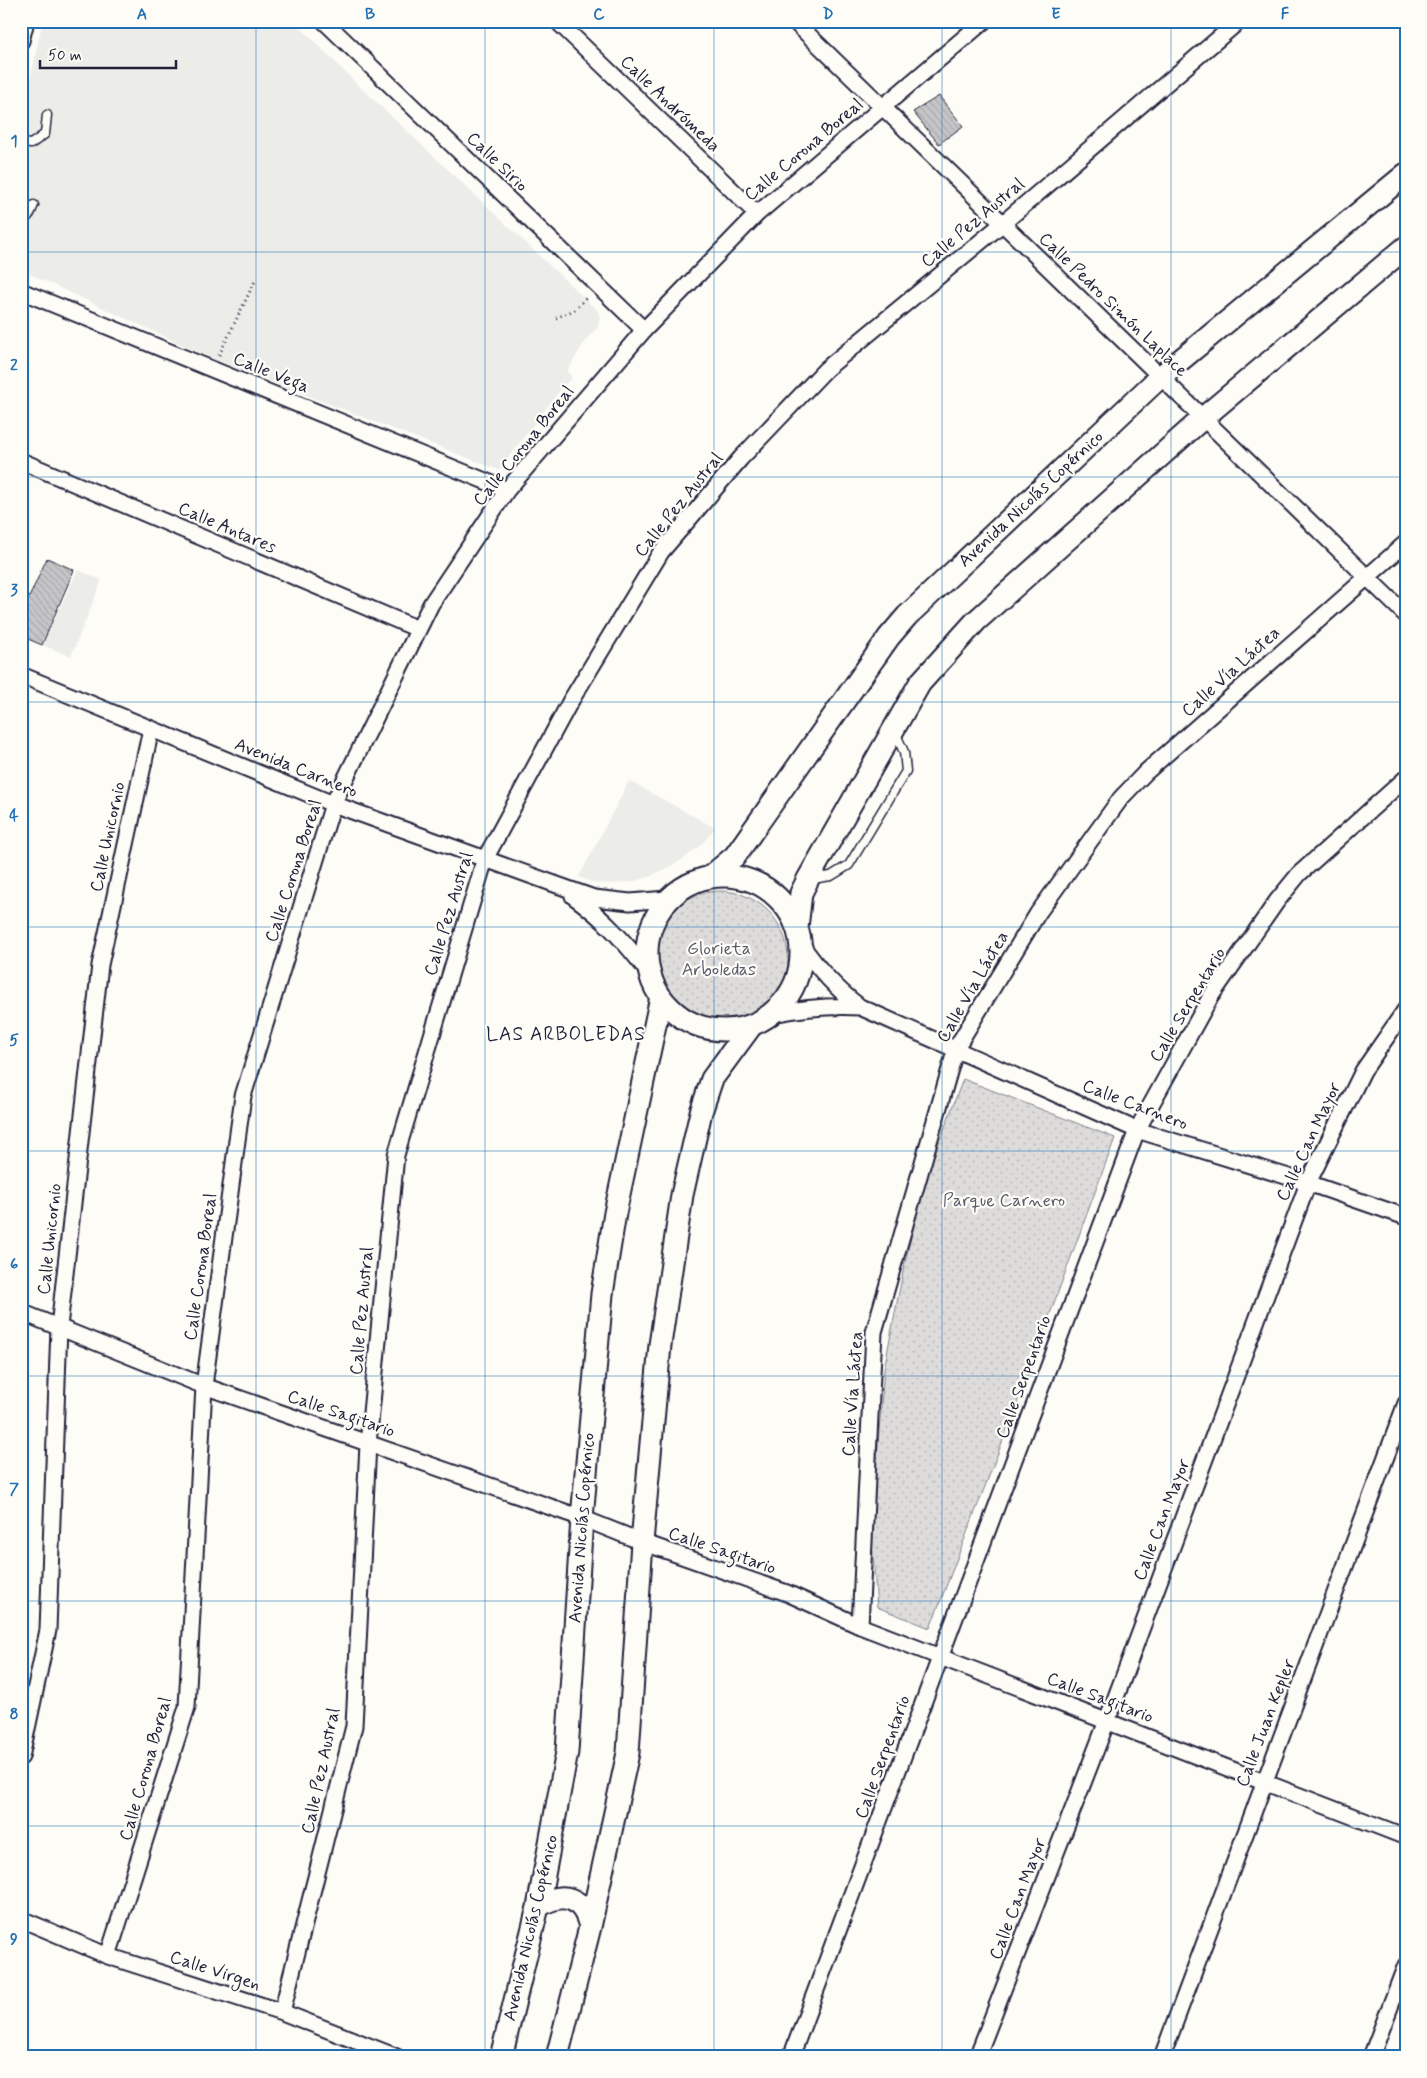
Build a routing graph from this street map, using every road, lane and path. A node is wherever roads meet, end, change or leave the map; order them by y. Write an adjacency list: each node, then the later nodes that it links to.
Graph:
1 (26, 21): 7 (street)
2 (324, 21): 18 (street, Calle Sirio)
3 (557, 21): 13 (street, Calle Andrómeda)
4 (794, 21): 8 (street, Calle Pedro Simón Laplace)
5 (984, 21): 8 (street, Calle Corona Boreal)
6 (1239, 21): 15 (street, Calle Pez Austral)
7 (21, 41)
8 (884, 107): 13 (street, Calle Corona Boreal); 15 (street, Calle Pedro Simón Laplace)
9 (46, 115): 10 (lane)
10 (21, 143)
11 (1406, 174): 23 (main road, Avenida Nicolás Copérnico)
12 (34, 205): 14 (lane)
13 (757, 214): 21 (street, Calle Corona Boreal)
14 (21, 224)
15 (1002, 224): 23 (street, Calle Pedro Simón Laplace); 36 (street, Calle Pez Austral)
16 (1406, 247): 24 (main road)
17 (255, 281): 22 (path)
18 (595, 283): 20 (path); 21 (street, Calle Sirio)
19 (21, 291): 22 (street, Calle Vega)
20 (556, 318)
21 (644, 330): 26 (street, Calle Corona Boreal)
22 (211, 368): 26 (street, Calle Vega)
23 (1160, 377): 24 (street, Calle Pedro Simón Laplace); 37 (main road, Avenida Nicolás Copérnico)
24 (1203, 418): 28 (street, Calle Pedro Simón Laplace); 33 (main road)
25 (21, 461): 30 (street, Calle Antares)
26 (507, 490): 30 (street, Calle Corona Boreal)
27 (1406, 543): 28 (street, Calle Vía Láctea)
28 (1366, 577): 29 (street, Calle Pedro Simón Laplace); 48 (street, Calle Vía Láctea)
29 (1406, 615)
30 (418, 629): 35 (street, Calle Corona Boreal)
31 (21, 675): 32 (street, Avenida Carnero)
32 (151, 729): 35 (street, Avenida Carnero); 53 (street, Calle Unicornio)
33 (894, 730): 38 (main road); 38 (lane)
34 (1406, 778): 49 (street, Calle Serpentario)
35 (333, 804): 36 (street, Avenida Carnero); 54 (street, Calle Corona Boreal)
36 (484, 859): 39 (street, Avenida Carnero); 56 (street, Calle Pez Austral)
37 (711, 876): 40 (main road); 41 (main road)
38 (808, 879): 41 (main road)
39 (560, 886): 40 (street, Avenida Carnero); 42 (street, Avenida Carnero)
40 (667, 899): 42 (main road)
41 (799, 936): 44 (street, Calle Carnero); 46 (main road)
42 (649, 973): 43 (main road)
43 (660, 997): 47 (main road); 57 (main road, Avenida Nicolás Copérnico)
44 (860, 1007): 46 (street, Calle Carnero); 48 (street, Calle Carnero)
45 (1406, 1009): 50 (street, Calle Can Mayor)
46 (772, 1014): 47 (main road)
47 (751, 1026): 58 (main road)
48 (956, 1048): 49 (street, Calle Carnero); 59 (street, Calle Vía Láctea)
49 (1136, 1130): 50 (street, Calle Carnero); 60 (street, Calle Serpentario)
50 (1308, 1183): 51 (street, Calle Carnero); 61 (street, Calle Can Mayor)
51 (1406, 1217)
52 (21, 1312): 53 (street, Calle Sagitario)
53 (60, 1327): 54 (street, Calle Sagitario); 62 (street, Calle Unicornio)
54 (204, 1386): 56 (street, Calle Sagitario); 68 (street, Calle Corona Boreal)
55 (1406, 1402): 63 (street, Calle Juan Kepler)
56 (368, 1444): 57 (street, Calle Sagitario); 70 (street, Calle Pez Austral)
57 (582, 1518): 58 (street, Calle Sagitario); 65 (main road, Avenida Nicolás Copérnico)
58 (642, 1542): 59 (street, Calle Sagitario); 67 (main road)
59 (860, 1626): 60 (street, Calle Sagitario)
60 (940, 1657): 61 (street, Calle Sagitario); 74 (street, Calle Serpentario)
61 (1107, 1721): 63 (street, Calle Sagitario); 75 (street, Calle Can Mayor)
62 (21, 1757)
63 (1264, 1781): 64 (street, Calle Sagitario); 76 (street, Calle Juan Kepler)
64 (1406, 1837)
65 (538, 1907): 67 (main road); 72 (main road, Avenida Nicolás Copérnico)
66 (21, 1920): 68 (street, Calle Virgen)
67 (590, 1927): 73 (main road)
68 (108, 1956): 70 (street, Calle Virgen)
69 (1406, 1965): 77 (street)
70 (282, 2012): 71 (street, Calle Virgen)
71 (397, 2057)
72 (501, 2057)
73 (557, 2057)
74 (791, 2057)
75 (977, 2057)
76 (1162, 2057)
77 (1371, 2057)

